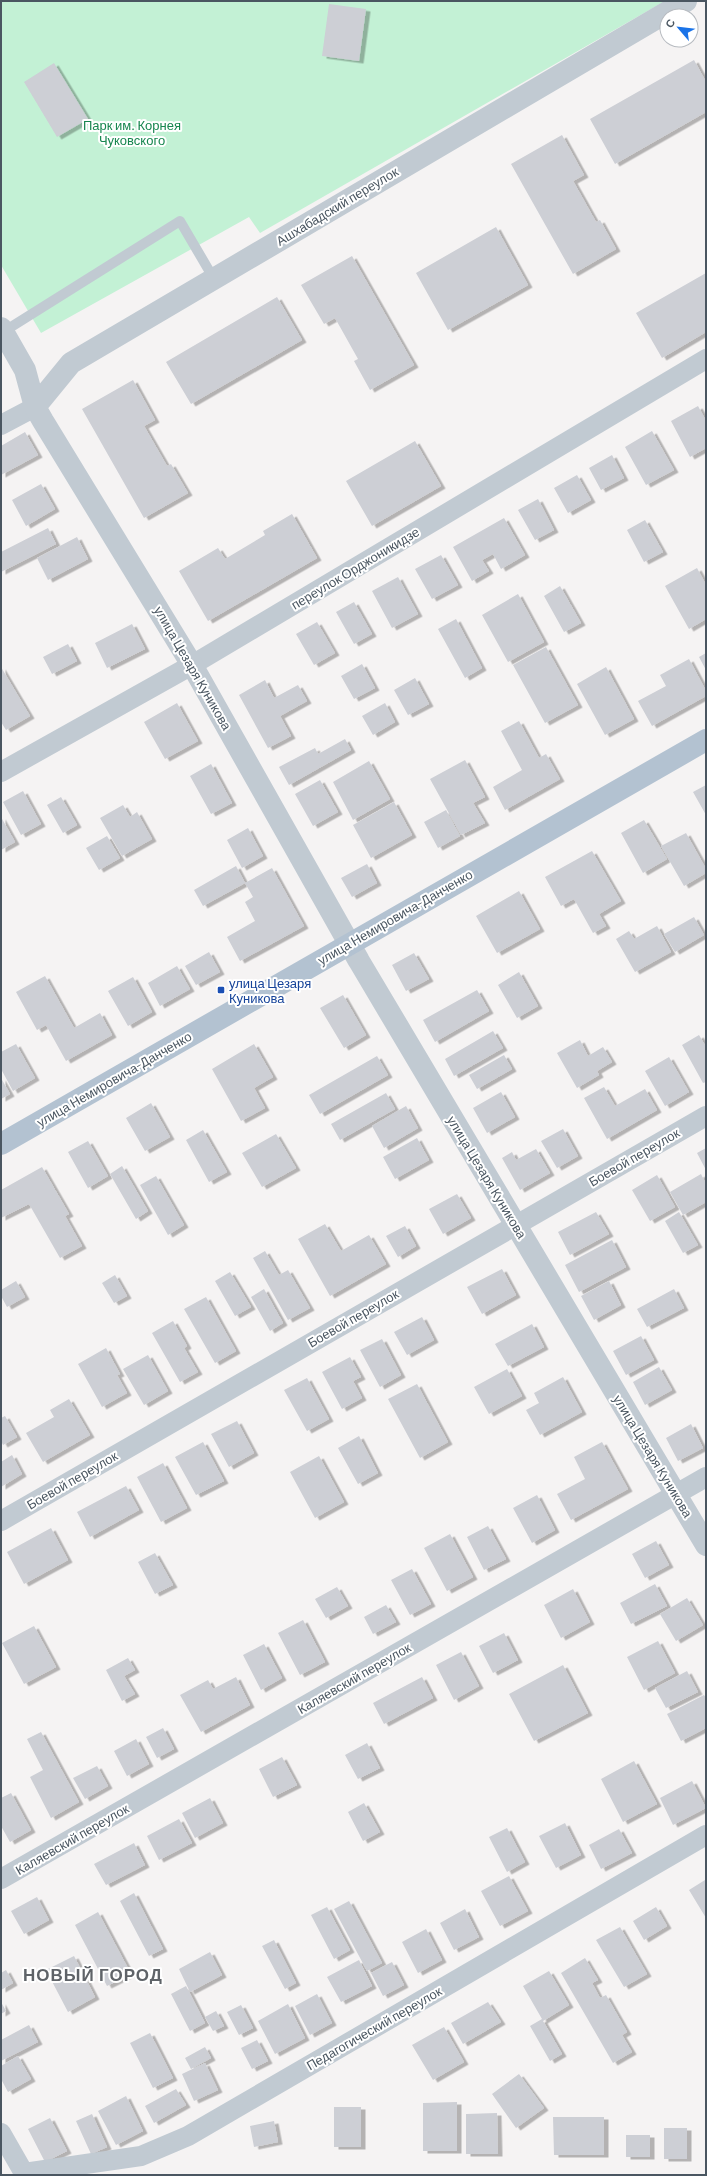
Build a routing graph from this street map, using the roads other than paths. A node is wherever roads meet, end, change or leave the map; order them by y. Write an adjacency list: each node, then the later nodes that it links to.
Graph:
1 (686, 1): 2 (street, Ашхабадский переулок)
2 (214, 279): 3 (lane); 5 (street, Ашхабадский переулок)
3 (2, 330): 5 (street, улица Цезаря Куникова)
4 (706, 359): 7 (street, переулок Орджоникидзе)
5 (35, 407): 6 (street, Ашхабадский переулок); 7 (street, улица Цезаря Куникова)
6 (1, 425)
7 (192, 665): 9 (street, переулок Орджоникидзе); 10 (street, улица Цезаря Куникова)
8 (706, 740): 10 (main road, улица Немировича-Данченко)
9 (1, 772)
10 (349, 943): 12 (main road, улица Немировича-Данченко); 13 (street, улица Цезаря Куникова)
11 (706, 1116): 13 (street, Боевой переулок)
12 (1, 1144)
13 (516, 1225): 15 (street, улица Цезаря Куникова); 16 (street, Боевой переулок)
14 (706, 1477): 15 (street, Каляевский переулок)
15 (676, 1494): 17 (street, улица Цезаря Куникова); 19 (street, Каляевский переулок)
16 (1, 1521)
17 (706, 1546)
18 (706, 1835): 21 (street, Педагогический переулок)
19 (1, 1879)
20 (1, 2134): 21 (street)
21 (25, 2174)

